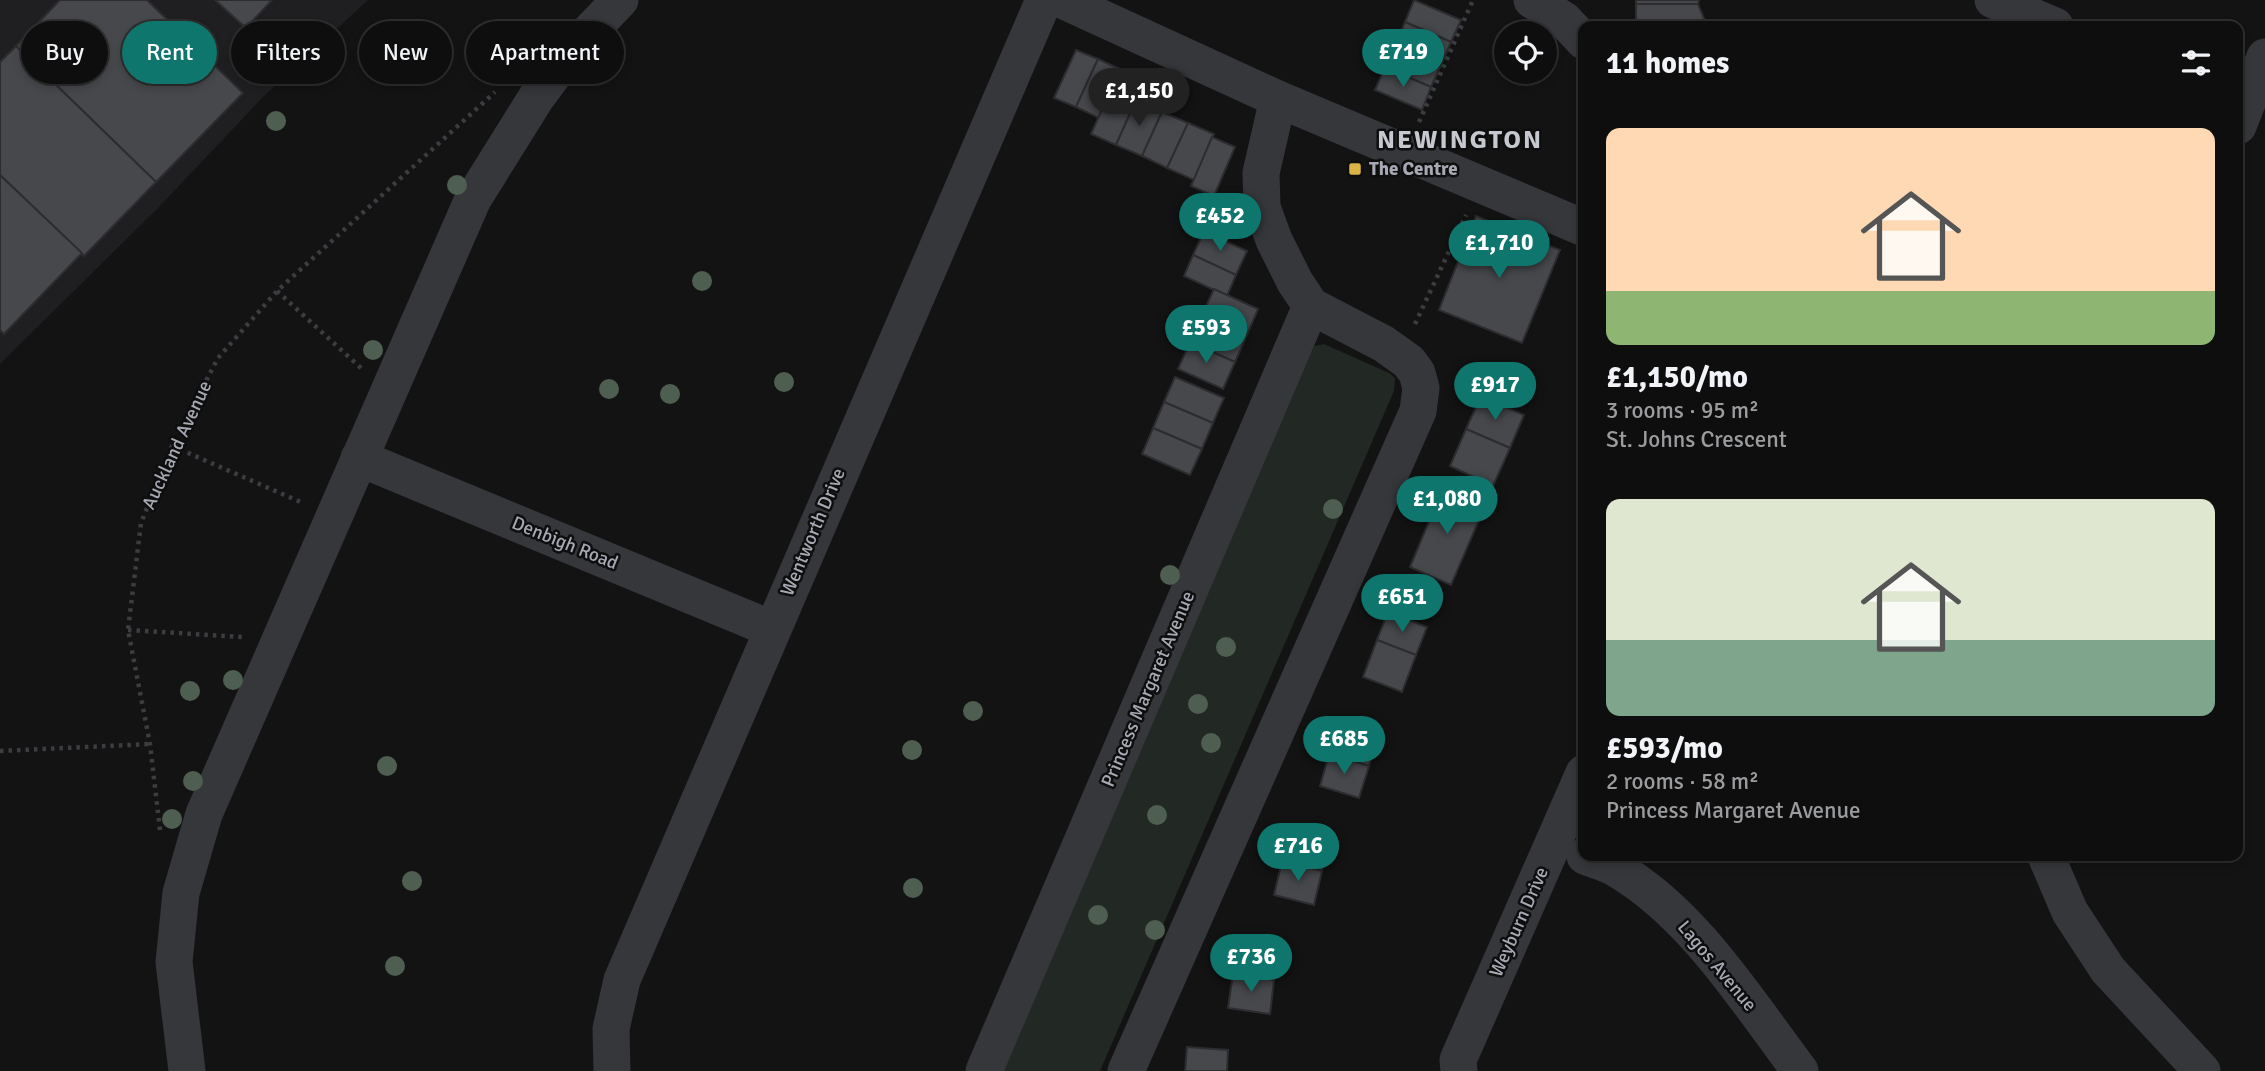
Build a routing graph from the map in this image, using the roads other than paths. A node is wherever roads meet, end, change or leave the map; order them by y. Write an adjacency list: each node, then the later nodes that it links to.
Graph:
1 (620, 0): 13 (street)
2 (1044, 0): 14 (street, Wentworth Drive)
3 (1062, 0): 9 (street)
4 (1532, 0): 6 (street)
5 (1993, 0): 7 (street)
6 (1573, 20)
7 (2043, 21)
8 (2265, 57): 10 (street)
9 (1278, 99): 11 (street); 12 (street)
10 (2243, 107)
11 (1578, 225)
12 (1311, 306): 21 (street, Princess Margaret Avenue); 22 (street)
13 (359, 458): 14 (street, Denbigh Road); 19 (street)
14 (772, 629): 20 (street, Wentworth Drive)
15 (1578, 821): 16 (street, Weyburn Drive)
16 (1574, 852): 23 (street, Weyburn Drive)
17 (1598, 861): 24 (street, Lagos Avenue)
18 (2048, 861): 25 (street)
19 (187, 1071)
20 (612, 1071)
21 (984, 1071)
22 (1126, 1071)
23 (1459, 1071)
24 (1800, 1071)
25 (2202, 1071)

